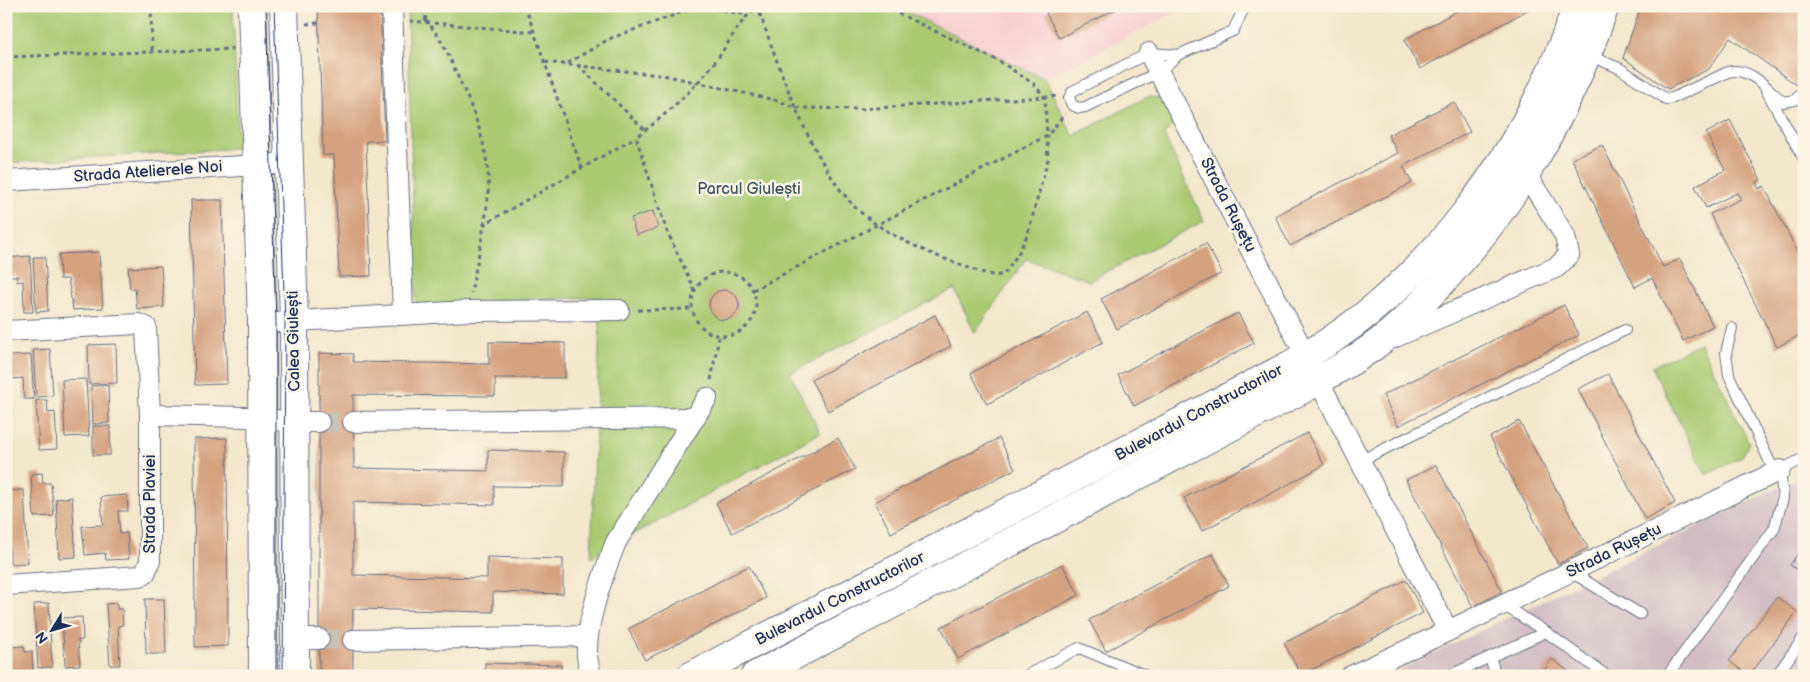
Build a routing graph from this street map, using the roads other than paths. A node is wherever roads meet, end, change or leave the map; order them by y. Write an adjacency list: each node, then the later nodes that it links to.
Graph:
1 (252, 6): 15 (street, Calea Giulești)
2 (284, 6): 14 (street, Calea Giulești)
3 (392, 6): 19 (street)
4 (1245, 6): 9 (lane)
5 (1577, 6): 16 (street, Bulevardul Constructorilor)
6 (1605, 6): 8 (street, Bulevardul Constructorilor)
7 (1149, 53): 9 (lane); 10 (street, Strada Rușețu); 10 (lane)
8 (1588, 55): 11 (lane); 16 (street, Bulevardul Constructorilor)
9 (1178, 56): 10 (lane)
10 (1159, 72): 26 (street, Strada Rușețu)
11 (1764, 86): 12 (lane); 13 (lane)
12 (1804, 90)
13 (1804, 160)
14 (290, 163): 15 (street, Strada Atelierele Noi); 20 (street, Calea Giulești)
15 (258, 165): 17 (street, Strada Atelierele Noi); 21 (street, Calea Giulești)
16 (1515, 166): 25 (street, Bulevardul Constructorilor); 25 (street); 26 (street, Bulevardul Constructorilor)
17 (9, 181)
18 (619, 310): 19 (street)
19 (402, 314): 20 (street)
20 (294, 321): 21 (street); 32 (street, Calea Giulești)
21 (262, 323): 31 (street, Calea Giulești)
22 (1732, 328): 36 (lane)
23 (1625, 330): 35 (lane)
24 (6, 331): 29 (street)
25 (1375, 345): 27 (street, Bulevardul Constructorilor)
26 (1306, 356): 27 (street, Strada Rușețu); 37 (street, Bulevardul Constructorilor)
27 (1318, 381): 35 (street); 38 (street, Bulevardul Constructorilor)
28 (707, 398): 30 (street)
29 (150, 415): 31 (street); 40 (street, Strada Plaviei)
30 (695, 418): 33 (street); 45 (street)
31 (263, 420): 32 (street); 49 (street, Calea Giulești)
32 (307, 422): 50 (street, Calea Giulești)
33 (354, 422)
34 (1804, 458): 36 (lane)
35 (1360, 461): 43 (street)
36 (1778, 472): 39 (street, Strada Rușețu); 60 (lane)
37 (972, 532): 38 (street); 52 (street, Bulevardul Constructorilor)
38 (984, 556): 53 (street, Bulevardul Constructorilor)
39 (1571, 572): 41 (street, Strada Rușețu); 42 (lane)
40 (6, 585)
41 (1503, 605): 43 (street, Strada Rușețu); 44 (lane)
42 (1640, 614)
43 (1448, 632): 56 (street, Strada Rușețu)
44 (1546, 632): 48 (lane); 59 (lane)
45 (588, 636): 47 (street); 51 (street)
46 (1804, 637): 61 (lane)
47 (353, 640)
48 (1490, 657): 57 (lane); 58 (lane)
49 (263, 676)
50 (295, 676)
51 (591, 676)
52 (691, 676)
53 (755, 676)
54 (1025, 676): 55 (lane)
55 (1147, 676)
56 (1350, 676)
57 (1448, 676)
58 (1496, 676)
59 (1607, 676)
60 (1667, 676)
61 (1776, 676)

